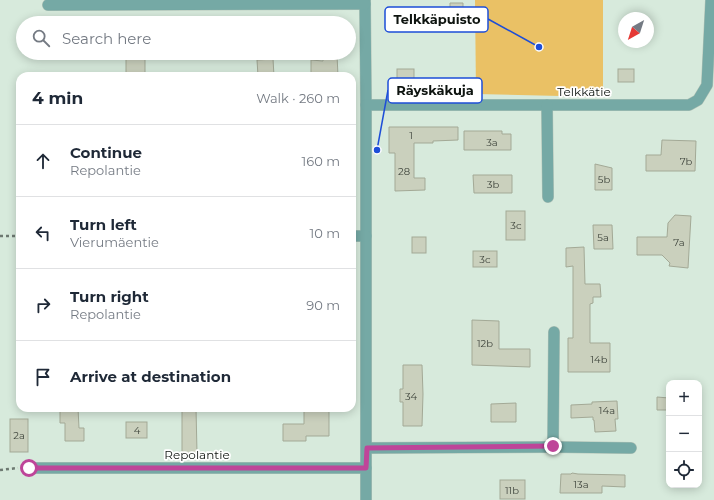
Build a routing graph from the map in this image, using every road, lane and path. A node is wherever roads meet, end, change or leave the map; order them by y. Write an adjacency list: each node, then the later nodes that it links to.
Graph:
1 (712, 0): 5 (street, Telkkätie)
2 (365, 2): 3 (street); 4 (street)
3 (48, 5)
4 (366, 105): 5 (street, Telkkätie); 10 (street)
5 (547, 105): 6 (street)
6 (548, 196)
7 (0, 236): 8 (path)
8 (16, 236)
9 (356, 236): 10 (street)
10 (366, 236): 13 (street)
11 (554, 332): 12 (street)
12 (553, 446): 13 (street); 14 (street)
13 (367, 448): 16 (street)
14 (631, 448)
15 (29, 468): 16 (street, Repolantie); 17 (path)
16 (366, 468): 18 (street)
17 (0, 470)
18 (366, 500)

